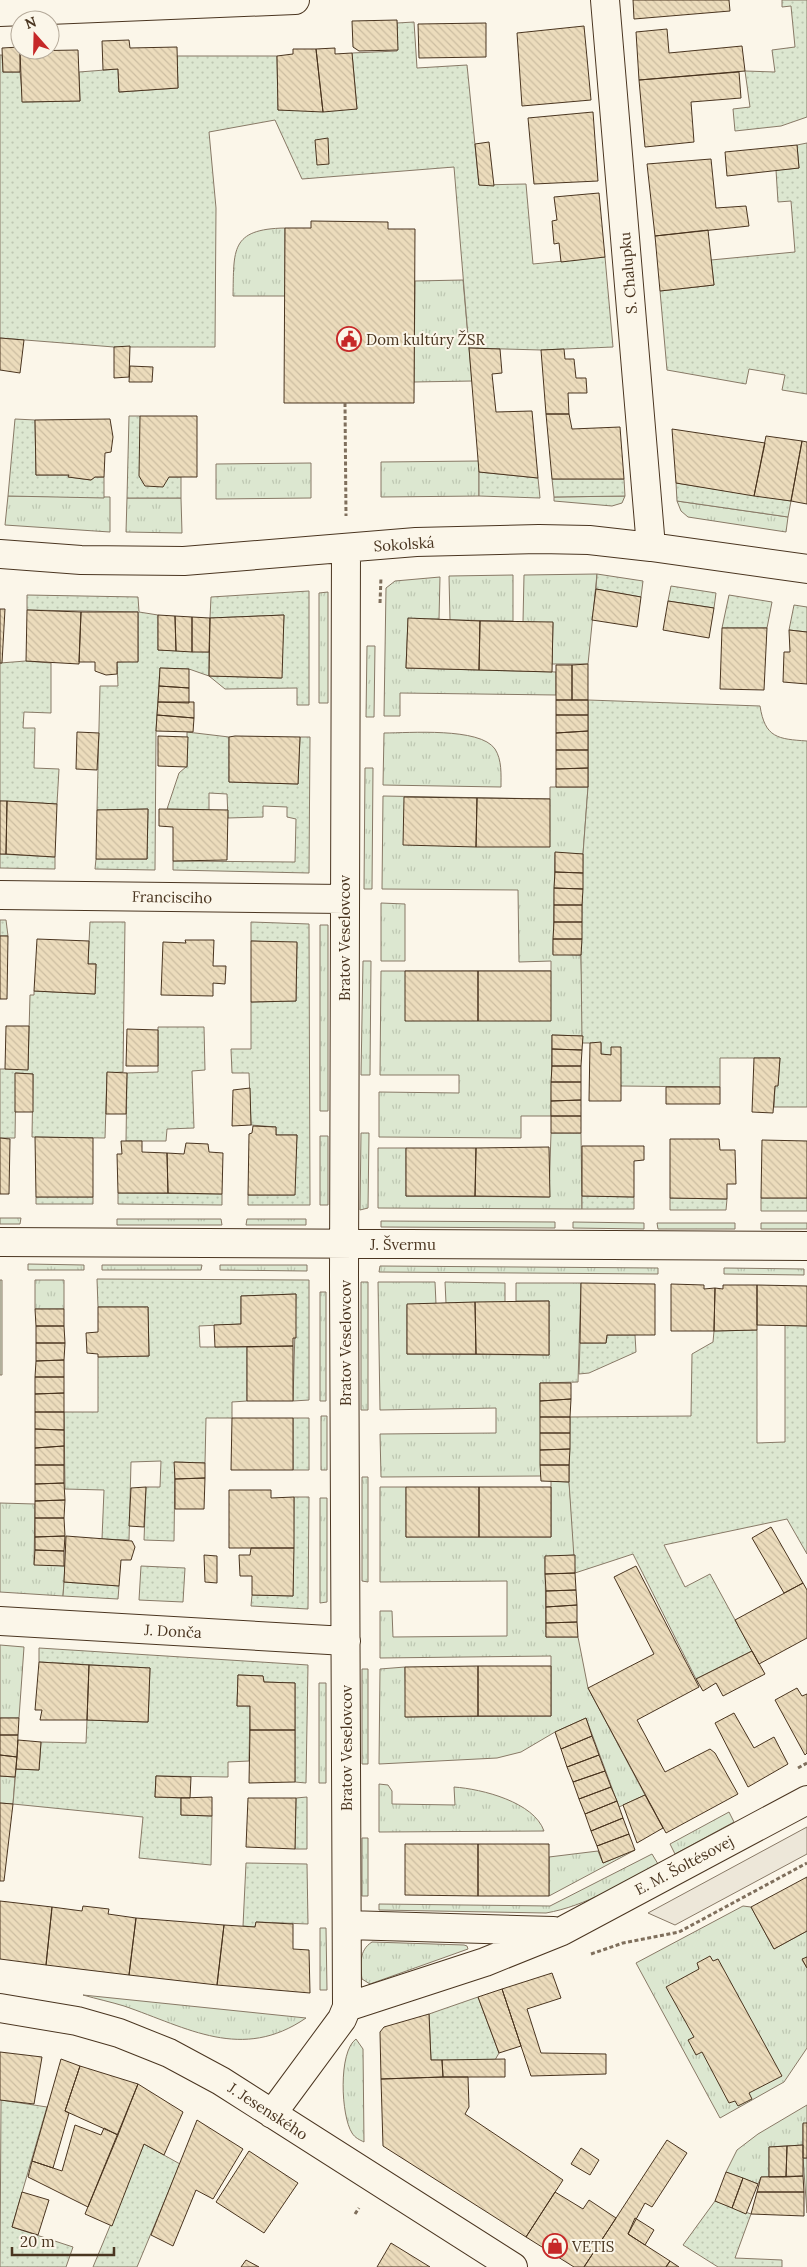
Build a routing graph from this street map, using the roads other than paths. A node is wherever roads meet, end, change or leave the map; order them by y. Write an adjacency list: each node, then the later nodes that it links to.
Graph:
1 (295, 0): 3 (street)
2 (605, 0): 4 (street, S. Chalupku)
3 (0, 12)
4 (650, 546): 5 (street, Sokolská); 7 (street, Sokolská)
5 (346, 548): 6 (street, Sokolská); 9 (street, Bratov Veselovcov)
6 (0, 554)
7 (807, 569)
8 (0, 895): 9 (street, Francisciho)
9 (344, 900): 11 (street, Bratov Veselovcov)
10 (0, 1242): 11 (street, J. Švermu)
11 (345, 1244): 12 (street, J. Švermu); 14 (street, Bratov Veselovcov)
12 (807, 1246)
13 (0, 1621): 14 (street, J. Donča)
14 (346, 1641): 16 (street, Bratov Veselovcov)
15 (807, 1800): 17 (street, E. M. Šoltésovej)
16 (347, 1925): 17 (street, E. M. Šoltésovej); 18 (street, Bratov Veselovcov)
17 (562, 1931): 18 (street, E. M. Šoltésovej)
18 (347, 2007): 20 (street, Bratov Veselovcov)
19 (0, 2008): 20 (street, J. Jesenského)
20 (272, 2114): 21 (street, J. Jesenského)
21 (513, 2267)

